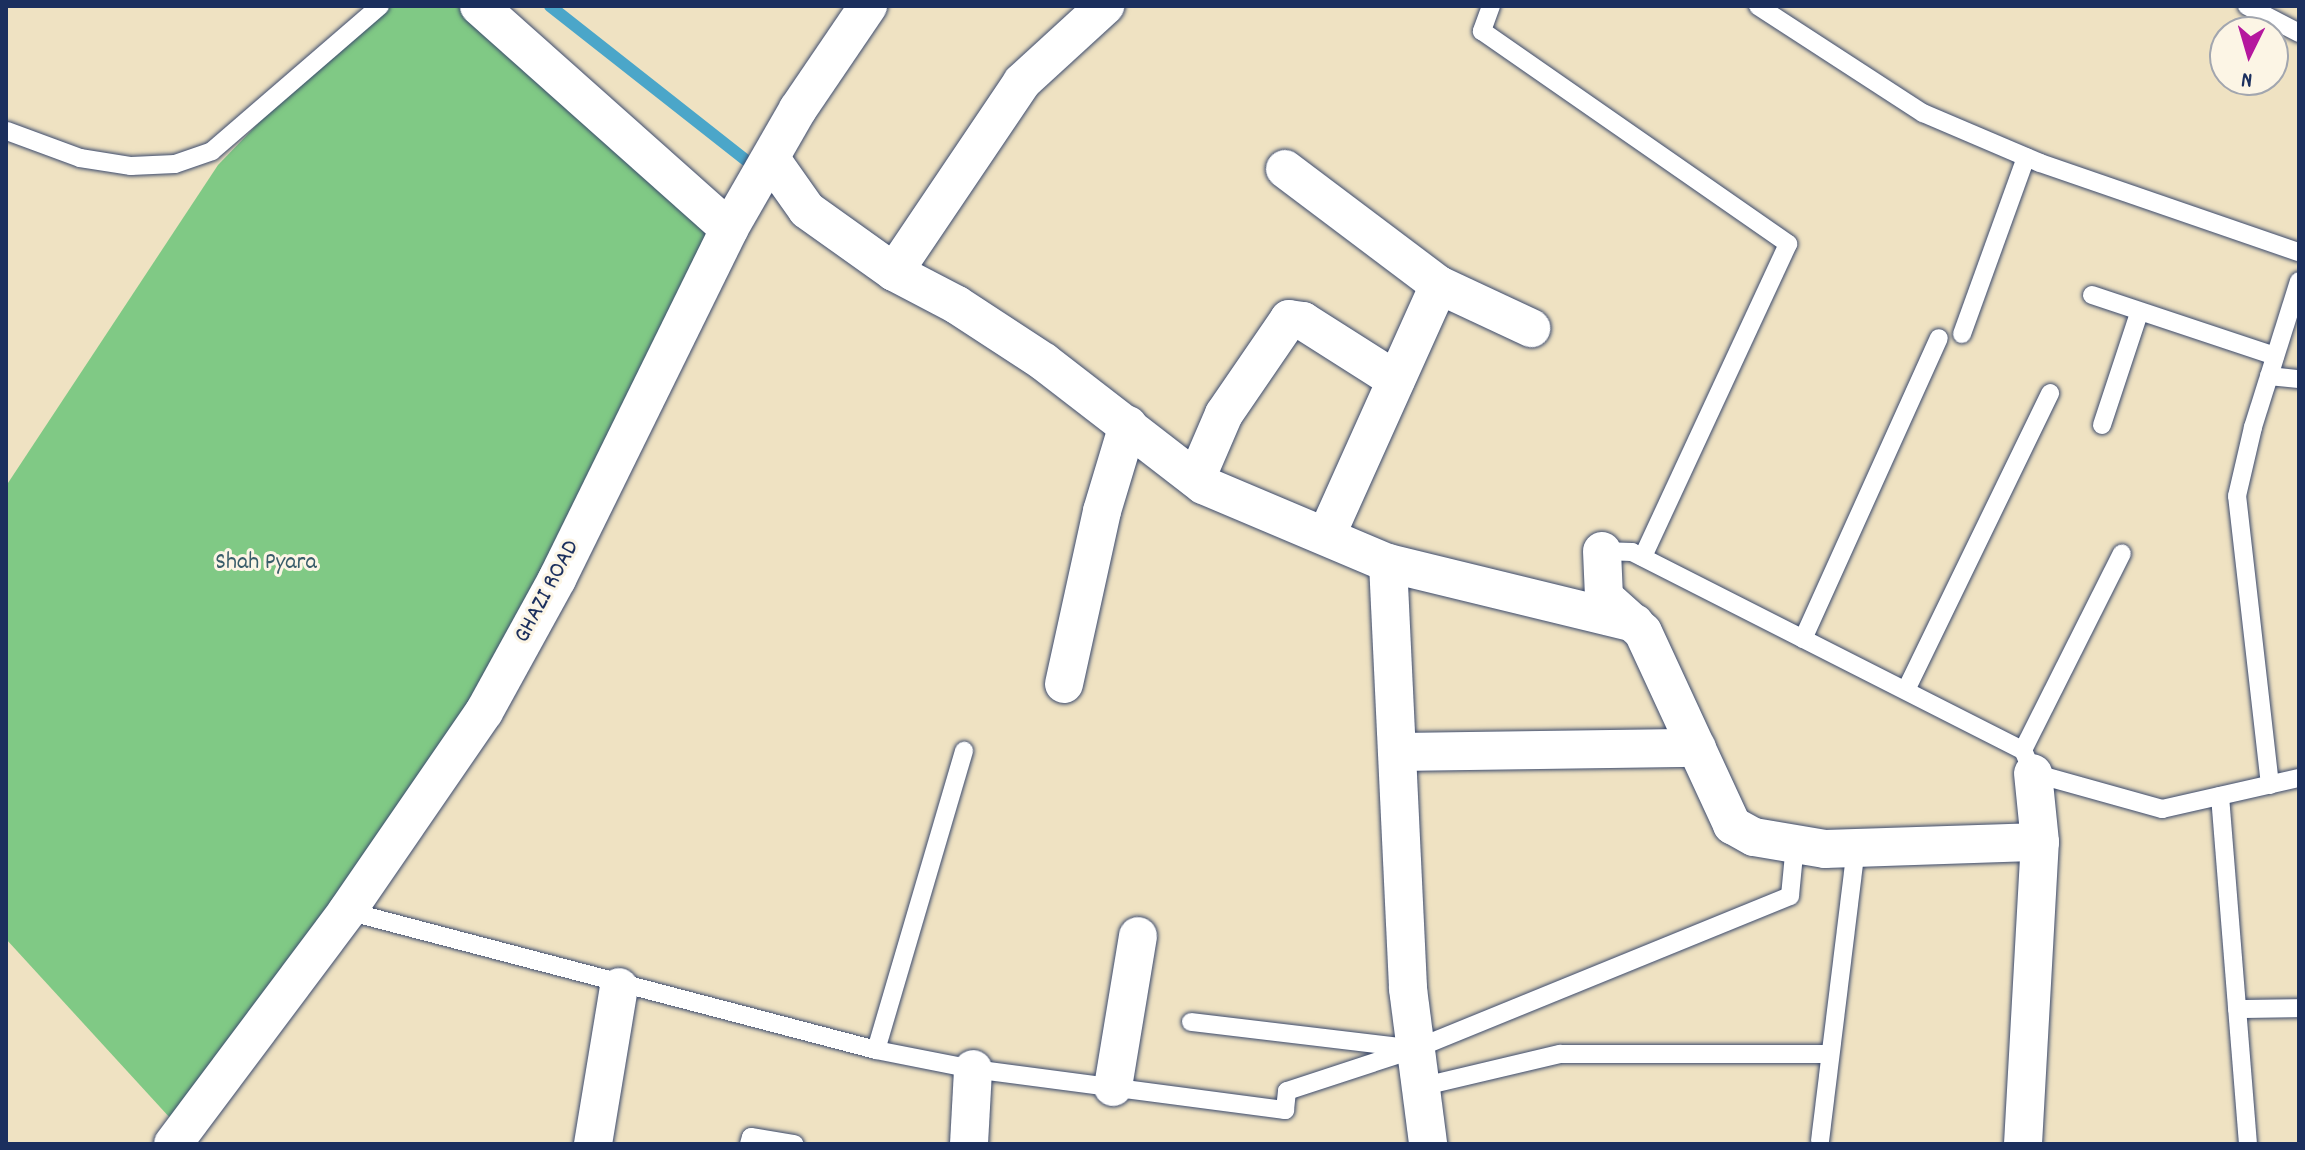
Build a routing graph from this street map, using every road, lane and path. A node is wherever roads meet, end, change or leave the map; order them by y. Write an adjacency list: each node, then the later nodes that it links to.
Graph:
1 (380, 6): 9 (lane)
2 (479, 6): 13 (street)
3 (868, 6): 11 (street, GHAZI ROAD)
4 (1105, 6): 15 (street)
5 (1491, 6): 34 (lane)
6 (1758, 6): 10 (lane)
7 (2247, 6): 8 (lane)
8 (2299, 33)
9 (7, 131)
10 (2026, 157): 14 (lane); 21 (lane)
11 (764, 169): 13 (street, GHAZI ROAD); 15 (street)
12 (1285, 169): 17 (street)
13 (729, 229): 50 (street, GHAZI ROAD)
14 (2299, 252)
15 (894, 272): 28 (street)
16 (2299, 281): 23 (lane)
17 (1439, 285): 20 (street); 26 (street)
18 (2092, 295): 19 (lane)
19 (2139, 313): 23 (lane); 29 (lane)
20 (1531, 328)
21 (1962, 334)
22 (1939, 338): 37 (lane)
23 (2275, 356): 24 (lane)
24 (2269, 376): 25 (lane); 45 (lane)
25 (2299, 379)
26 (1396, 380): 30 (street); 31 (street)
27 (2050, 393): 39 (lane)
28 (1128, 425): 30 (street); 38 (street)
29 (2102, 425)
30 (1196, 479): 31 (street)
31 (1327, 534): 35 (street)
32 (1602, 551): 34 (lane); 36 (street)
33 (2122, 553): 43 (lane)
34 (1643, 557): 37 (lane)
35 (1388, 563): 36 (street); 42 (street)
36 (1635, 623): 40 (street)
37 (1803, 639): 39 (lane)
38 (1064, 684)
39 (1906, 690): 43 (lane)
40 (1697, 748): 42 (street); 48 (street)
41 (964, 751): 57 (lane)
42 (1400, 752): 56 (street)
43 (2028, 761): 46 (lane); 47 (street)
44 (2299, 778): 45 (lane)
45 (2270, 785): 46 (lane)
46 (2220, 796): 54 (lane)
47 (2040, 842): 49 (street); 69 (street)
48 (1795, 844): 49 (street); 56 (lane)
49 (1856, 847): 58 (lane)
50 (347, 911): 52 (lane); 63 (street, GHAZI ROAD)
51 (1138, 936): 60 (street)
52 (619, 987): 57 (lane); 64 (street)
53 (2299, 1008): 54 (lane)
54 (2237, 1009): 70 (lane)
55 (1191, 1022): 56 (lane)
56 (1415, 1049): 60 (lane); 61 (street)
57 (876, 1050): 59 (lane)
58 (1830, 1054): 61 (lane); 62 (lane)
59 (973, 1069): 60 (lane); 67 (street)
60 (1113, 1087)
61 (1420, 1087): 68 (street)
62 (1820, 1141)
63 (173, 1144)
64 (593, 1144)
65 (749, 1144): 66 (lane)
66 (794, 1144)
67 (969, 1144)
68 (1428, 1144)
69 (2023, 1144)
70 (2248, 1144)

